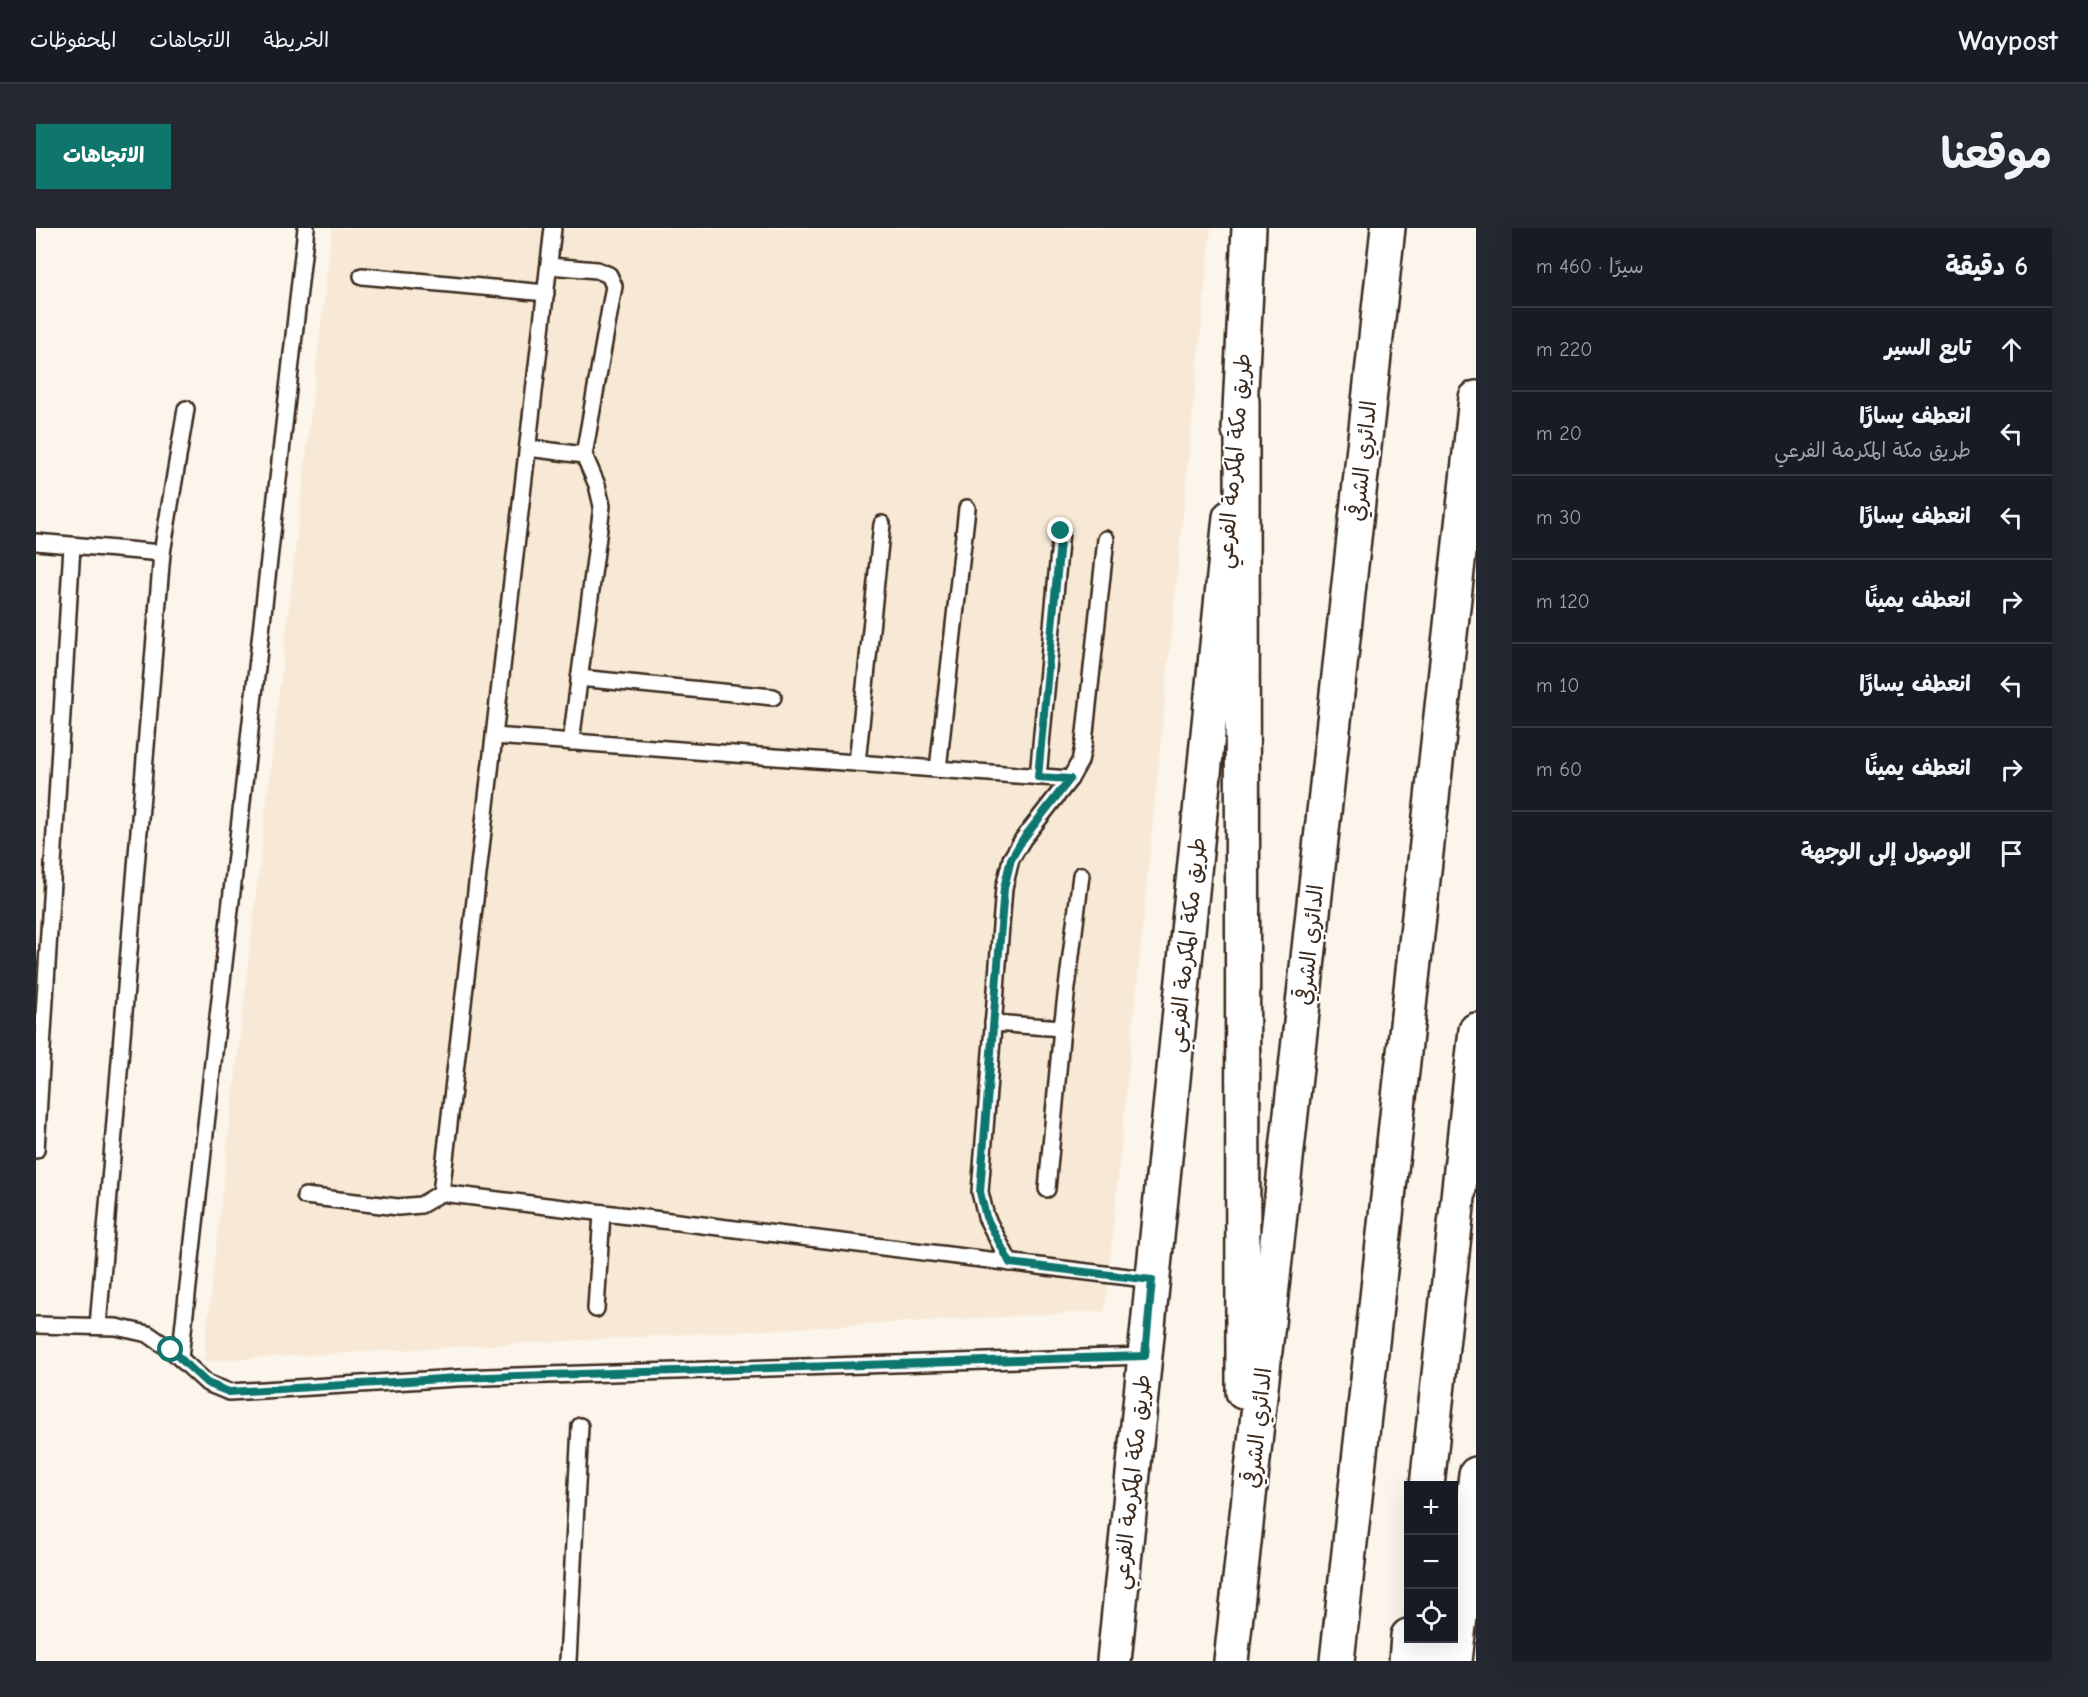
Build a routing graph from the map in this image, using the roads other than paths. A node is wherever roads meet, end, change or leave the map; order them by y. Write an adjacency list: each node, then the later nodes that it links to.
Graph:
1 (306, 228): 44 (lane)
2 (552, 228): 6 (lane)
3 (1250, 228): 10 (main road, طريق مكة المكرمة الفرعي)
4 (1264, 228): 10 (main road)
5 (1388, 228): 50 (main road, الدائري الشرقي)
6 (549, 266): 8 (lane); 13 (lane)
7 (362, 276): 8 (lane)
8 (546, 293): 12 (lane)
9 (1476, 398): 56 (main road)
10 (1242, 401): 39 (main road, طريق مكة المكرمة الفرعي); 50 (main road)
11 (186, 409): 20 (lane)
12 (528, 448): 13 (lane); 23 (lane)
13 (584, 455): 21 (lane)
14 (967, 508): 26 (lane)
15 (882, 524): 25 (lane)
16 (1061, 531): 27 (lane)
17 (1106, 539): 28 (lane)
18 (36, 542): 19 (lane)
19 (72, 546): 20 (lane); 33 (lane)
20 (162, 553): 42 (lane)
21 (579, 678): 22 (lane); 24 (lane)
22 (773, 697)
23 (494, 736): 24 (lane); 35 (lane)
24 (571, 742): 25 (lane)
25 (856, 763): 26 (lane)
26 (938, 769): 27 (lane)
27 (1038, 777): 28 (lane)
28 (1070, 779): 30 (lane)
29 (1081, 875): 31 (lane)
30 (993, 1023): 31 (lane); 38 (lane)
31 (1062, 1028): 34 (lane)
32 (1476, 1030): 45 (main road)
33 (36, 1150)
34 (1047, 1189)
35 (441, 1193): 36 (lane); 37 (lane)
36 (305, 1196)
37 (602, 1213): 38 (lane); 40 (lane)
38 (1010, 1263): 39 (lane)
39 (1152, 1280): 43 (main road, طريق مكة المكرمة الفرعي)
40 (596, 1309)
41 (36, 1325): 42 (lane)
42 (98, 1326): 44 (lane)
43 (1145, 1356): 44 (lane); 54 (main road, طريق مكة المكرمة الفرعي)
44 (180, 1358)
45 (1437, 1402): 48 (main road); 49 (main road)
46 (580, 1426): 53 (lane)
47 (1476, 1474): 59 (main road)
48 (1427, 1481)
49 (1436, 1481)
50 (1243, 1563): 55 (main road, الدائري الشرقي)
51 (1407, 1643): 57 (main road)
52 (1434, 1643): 58 (main road)
53 (568, 1661)
54 (1114, 1661)
55 (1231, 1661)
56 (1337, 1661)
57 (1406, 1661)
58 (1434, 1661)
59 (1455, 1661)

